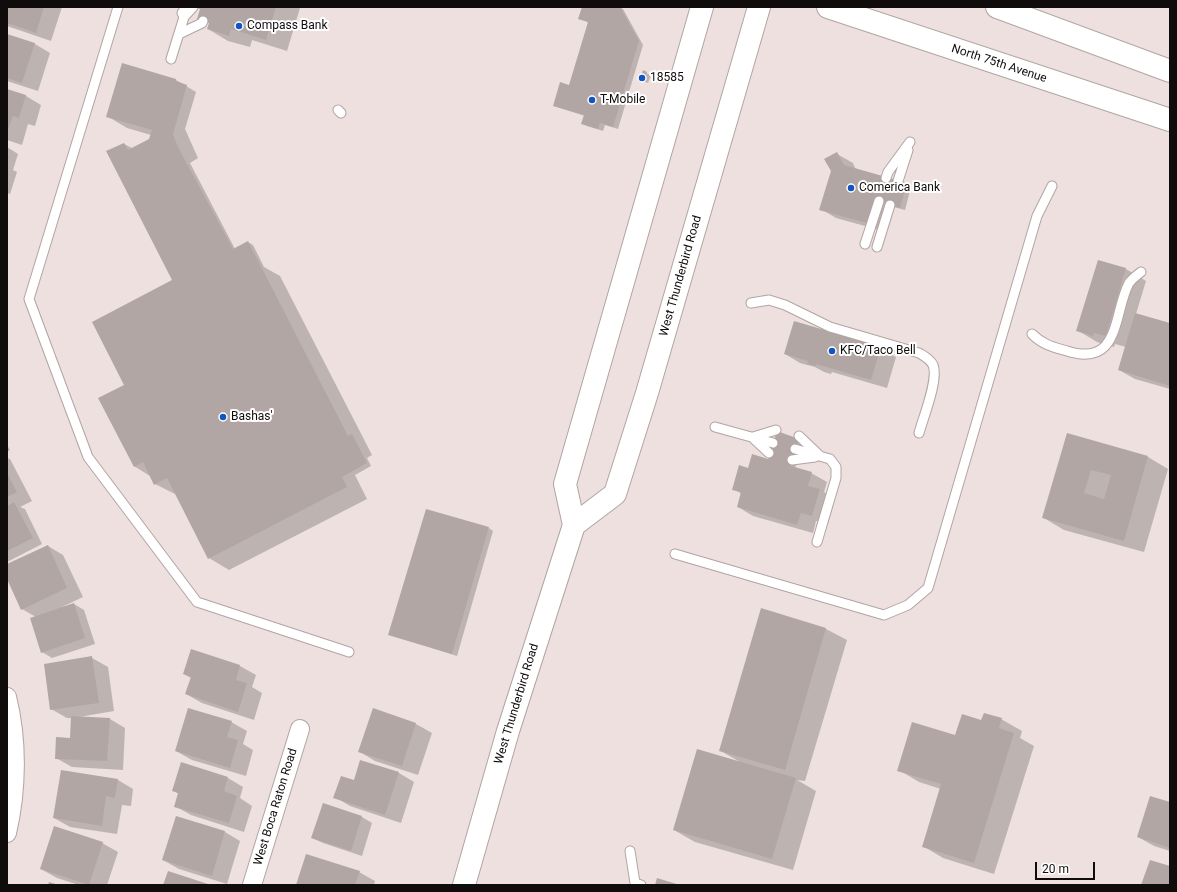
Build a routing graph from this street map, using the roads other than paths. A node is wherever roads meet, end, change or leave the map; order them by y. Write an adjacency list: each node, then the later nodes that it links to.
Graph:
1 (118, 7): 37 (lane)
2 (178, 7): 8 (lane)
3 (193, 7): 8 (lane)
4 (702, 7): 34 (main road)
5 (759, 7): 34 (main road, West Thunderbird Road)
6 (828, 7): 13 (main road, North 75th Avenue)
7 (997, 7): 12 (main road)
8 (184, 12): 10 (lane)
9 (203, 21): 10 (lane)
10 (179, 34): 11 (lane)
11 (171, 59)
12 (1170, 71)
13 (1170, 120)
14 (886, 178): 15 (lane)
15 (898, 181)
16 (1052, 186): 36 (lane)
17 (879, 201): 19 (lane)
18 (890, 205): 20 (lane)
19 (865, 244)
20 (877, 247)
21 (1141, 272): 23 (lane)
22 (750, 303): 26 (lane)
23 (1032, 334)
24 (715, 426): 28 (lane)
25 (776, 430): 28 (lane)
26 (919, 433)
27 (799, 436): 32 (lane)
28 (753, 437): 29 (lane); 31 (lane)
29 (773, 443)
30 (795, 449): 32 (lane)
31 (769, 453)
32 (820, 456): 33 (lane); 35 (lane)
33 (792, 460)
34 (574, 525): 44 (main road, West Thunderbird Road)
35 (817, 542)
36 (675, 554)
37 (350, 652)
38 (7, 697): 40 (street)
39 (300, 729): 43 (street, West Boca Raton Road)
40 (7, 833)
41 (630, 851): 42 (lane)
42 (638, 884)
43 (252, 885)
44 (464, 885)

